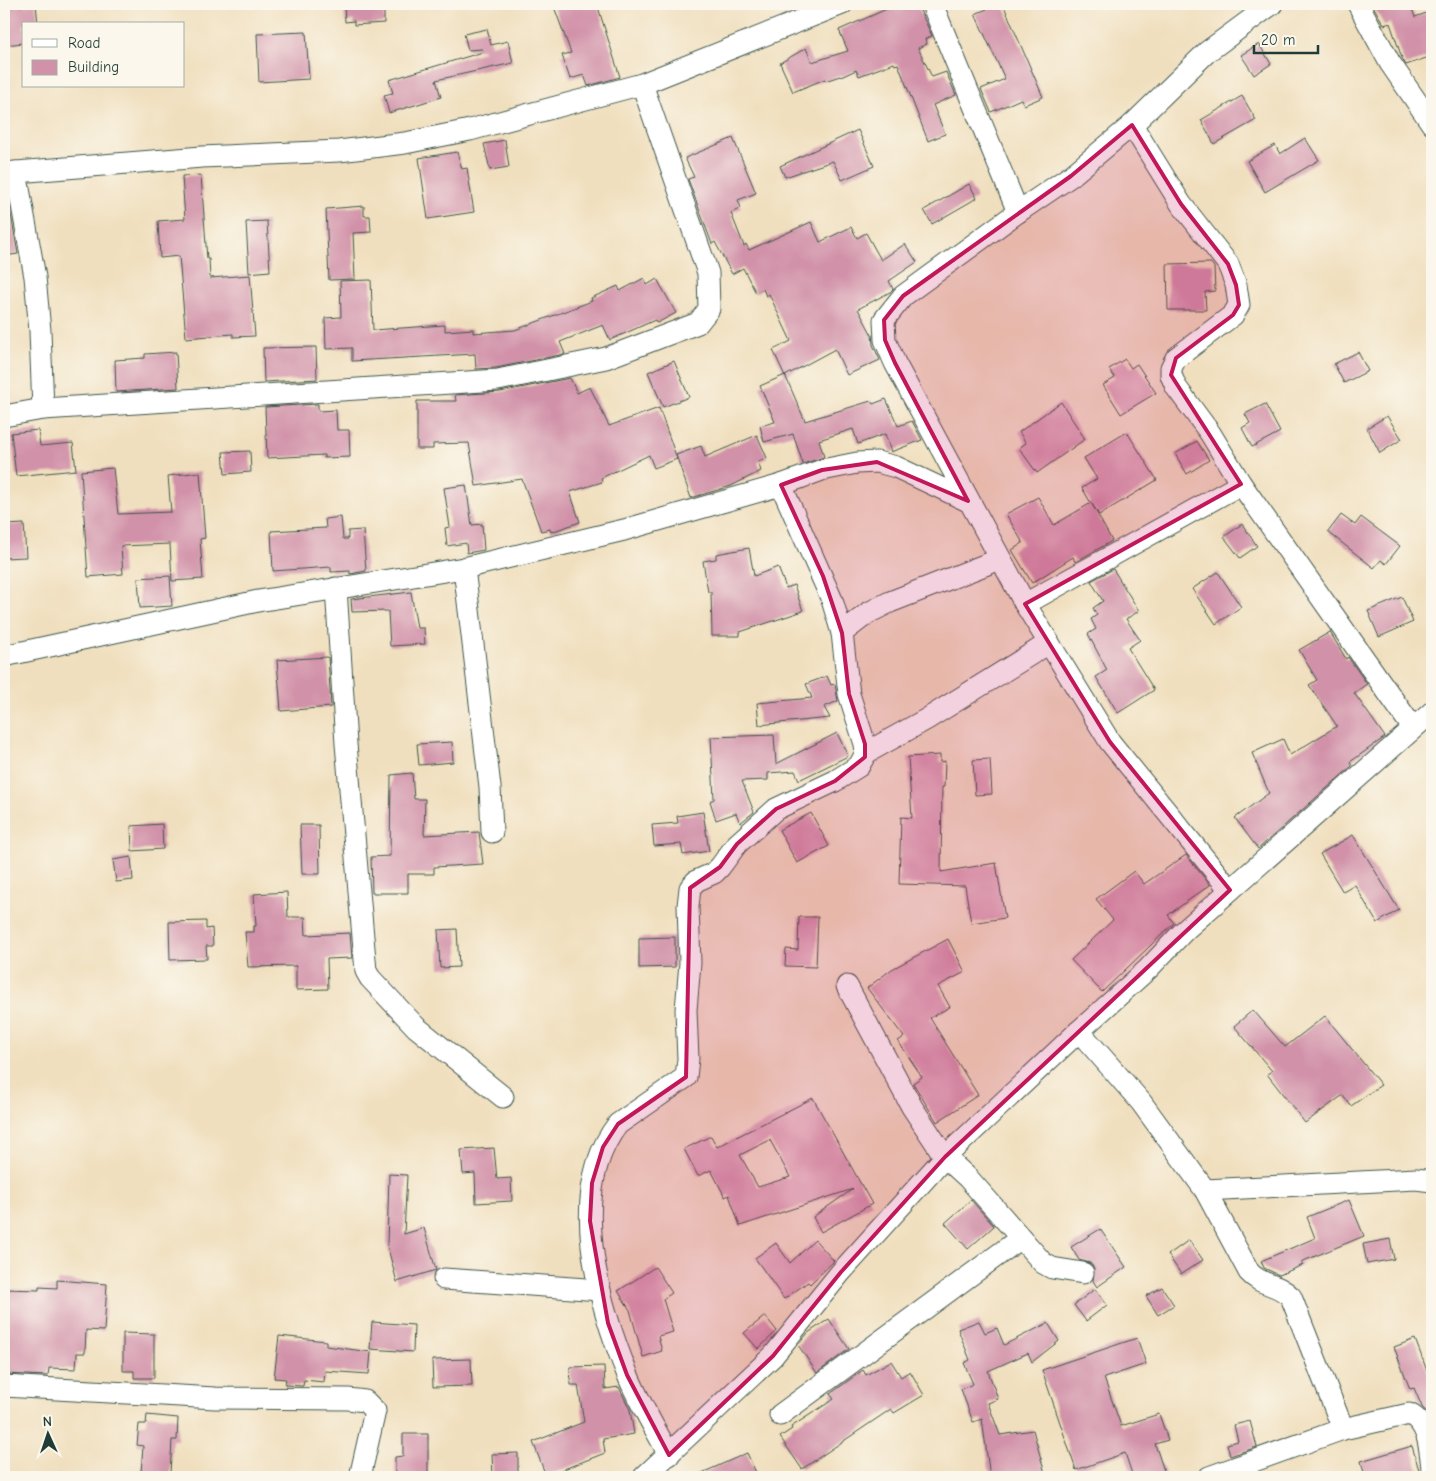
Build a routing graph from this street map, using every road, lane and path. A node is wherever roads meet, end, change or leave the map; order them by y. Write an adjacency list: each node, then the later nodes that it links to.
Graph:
1 (842, 4): 5 (street)
2 (932, 4): 9 (street)
3 (1272, 4): 7 (street)
4 (1358, 4): 6 (street)
5 (642, 84): 8 (street); 10 (street)
6 (1432, 124)
7 (1132, 125): 9 (street); 12 (street)
8 (10, 173): 10 (street)
9 (1018, 212): 14 (street)
10 (42, 409): 11 (street)
11 (4, 416)
12 (1241, 484): 18 (street); 23 (street)
13 (781, 485): 14 (street); 16 (street); 19 (street)
14 (968, 501): 15 (street)
15 (1000, 559): 18 (street); 19 (street)
16 (464, 568): 17 (street); 25 (street)
17 (336, 588): 21 (street); 29 (street)
18 (1025, 604): 20 (street)
19 (842, 633): 24 (street)
20 (1049, 643): 24 (street); 26 (street)
21 (4, 656)
22 (1432, 712): 23 (street)
23 (1413, 728): 26 (street)
24 (866, 753): 36 (street)
25 (492, 832)
26 (1230, 890): 28 (street)
27 (847, 986): 30 (street)
28 (1078, 1031): 30 (street); 32 (street)
29 (504, 1098)
30 (945, 1157): 33 (street); 40 (street)
31 (1432, 1181): 32 (street)
32 (1206, 1190): 39 (street)
33 (1021, 1238): 34 (street); 38 (street)
34 (1083, 1272)
35 (444, 1278): 36 (street)
36 (600, 1290): 40 (street)
37 (4, 1386): 42 (street)
38 (780, 1414)
39 (1343, 1429): 41 (street); 43 (street)
40 (655, 1469)
41 (1432, 1469)
42 (360, 1477)
43 (1209, 1477)

